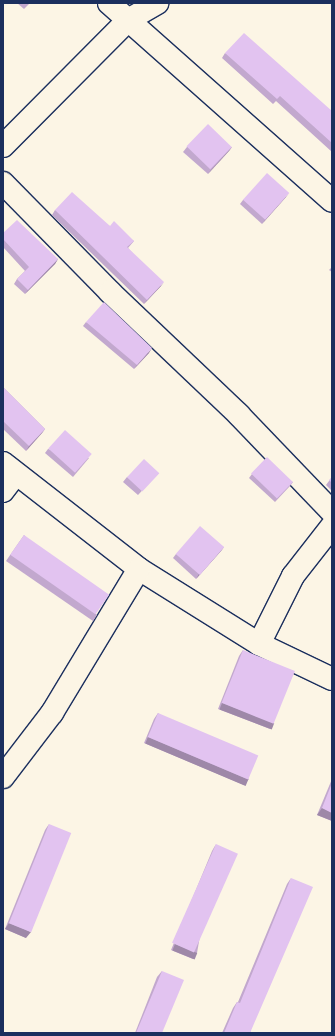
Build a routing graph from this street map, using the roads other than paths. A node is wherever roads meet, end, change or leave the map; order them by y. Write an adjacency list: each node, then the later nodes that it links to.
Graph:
1 (110, 3): 3 (street)
2 (156, 3): 3 (street)
3 (128, 20): 4 (street); 6 (street)
4 (3, 146)
5 (3, 183): 8 (street)
6 (332, 201)
7 (7, 476): 10 (street)
8 (332, 512)
9 (332, 526): 11 (street)
10 (139, 569): 11 (street); 13 (street)
11 (259, 644): 12 (street)
12 (332, 679)
13 (3, 777)

